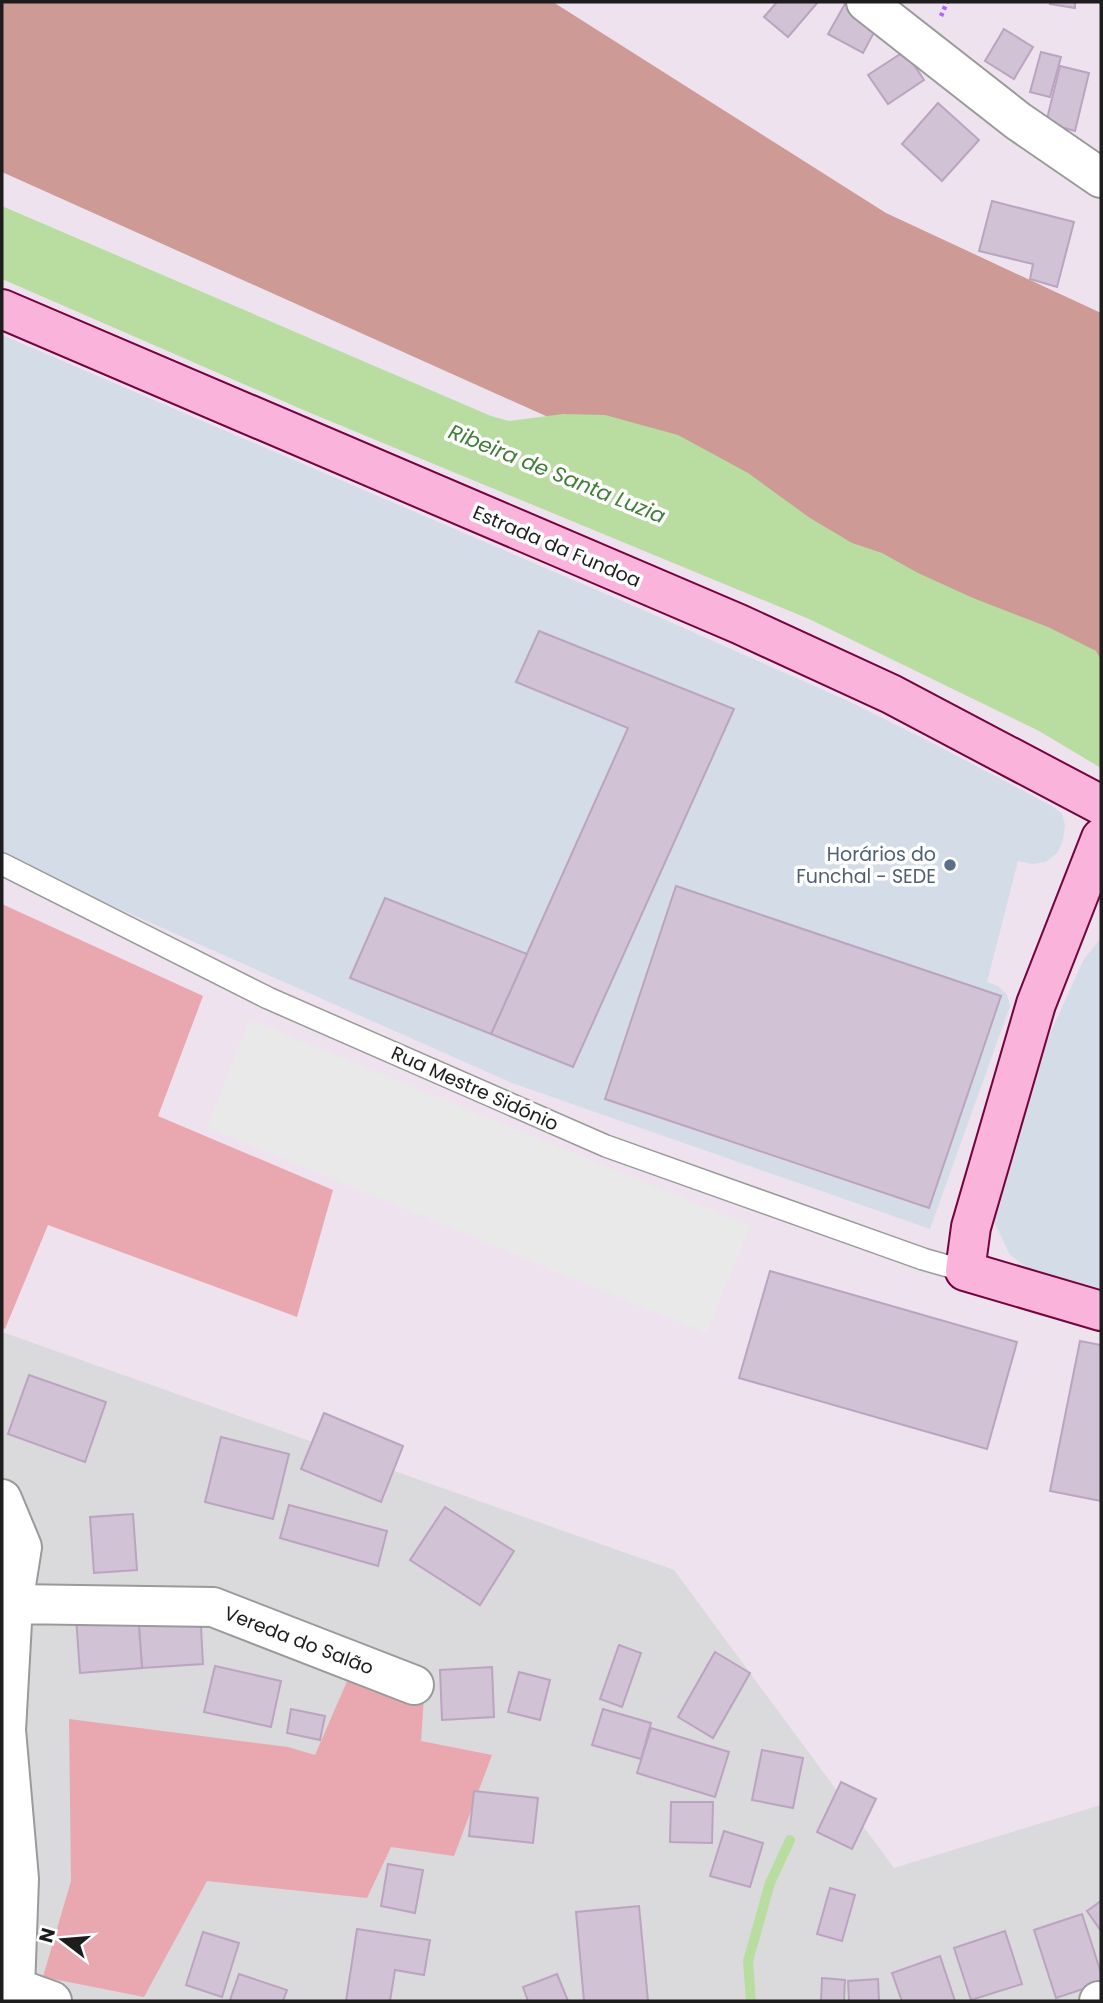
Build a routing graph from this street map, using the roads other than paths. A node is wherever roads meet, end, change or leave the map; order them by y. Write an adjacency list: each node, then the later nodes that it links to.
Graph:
1 (866, 2): 2 (street)
2 (1101, 178)
3 (2, 309): 4 (main road, Estrada da Fundoa)
4 (1101, 806)
5 (1101, 838): 7 (main road)
6 (2, 864): 8 (lane, Rua Mestre Sidónio)
7 (1087, 902): 8 (main road)
8 (965, 1271): 9 (main road)
9 (1101, 1311)
10 (2, 1499): 11 (street)
11 (13, 1604): 12 (street, Vereda do Salão); 13 (street)
12 (414, 1685)
13 (8, 1985): 14 (street)
14 (52, 2001)

